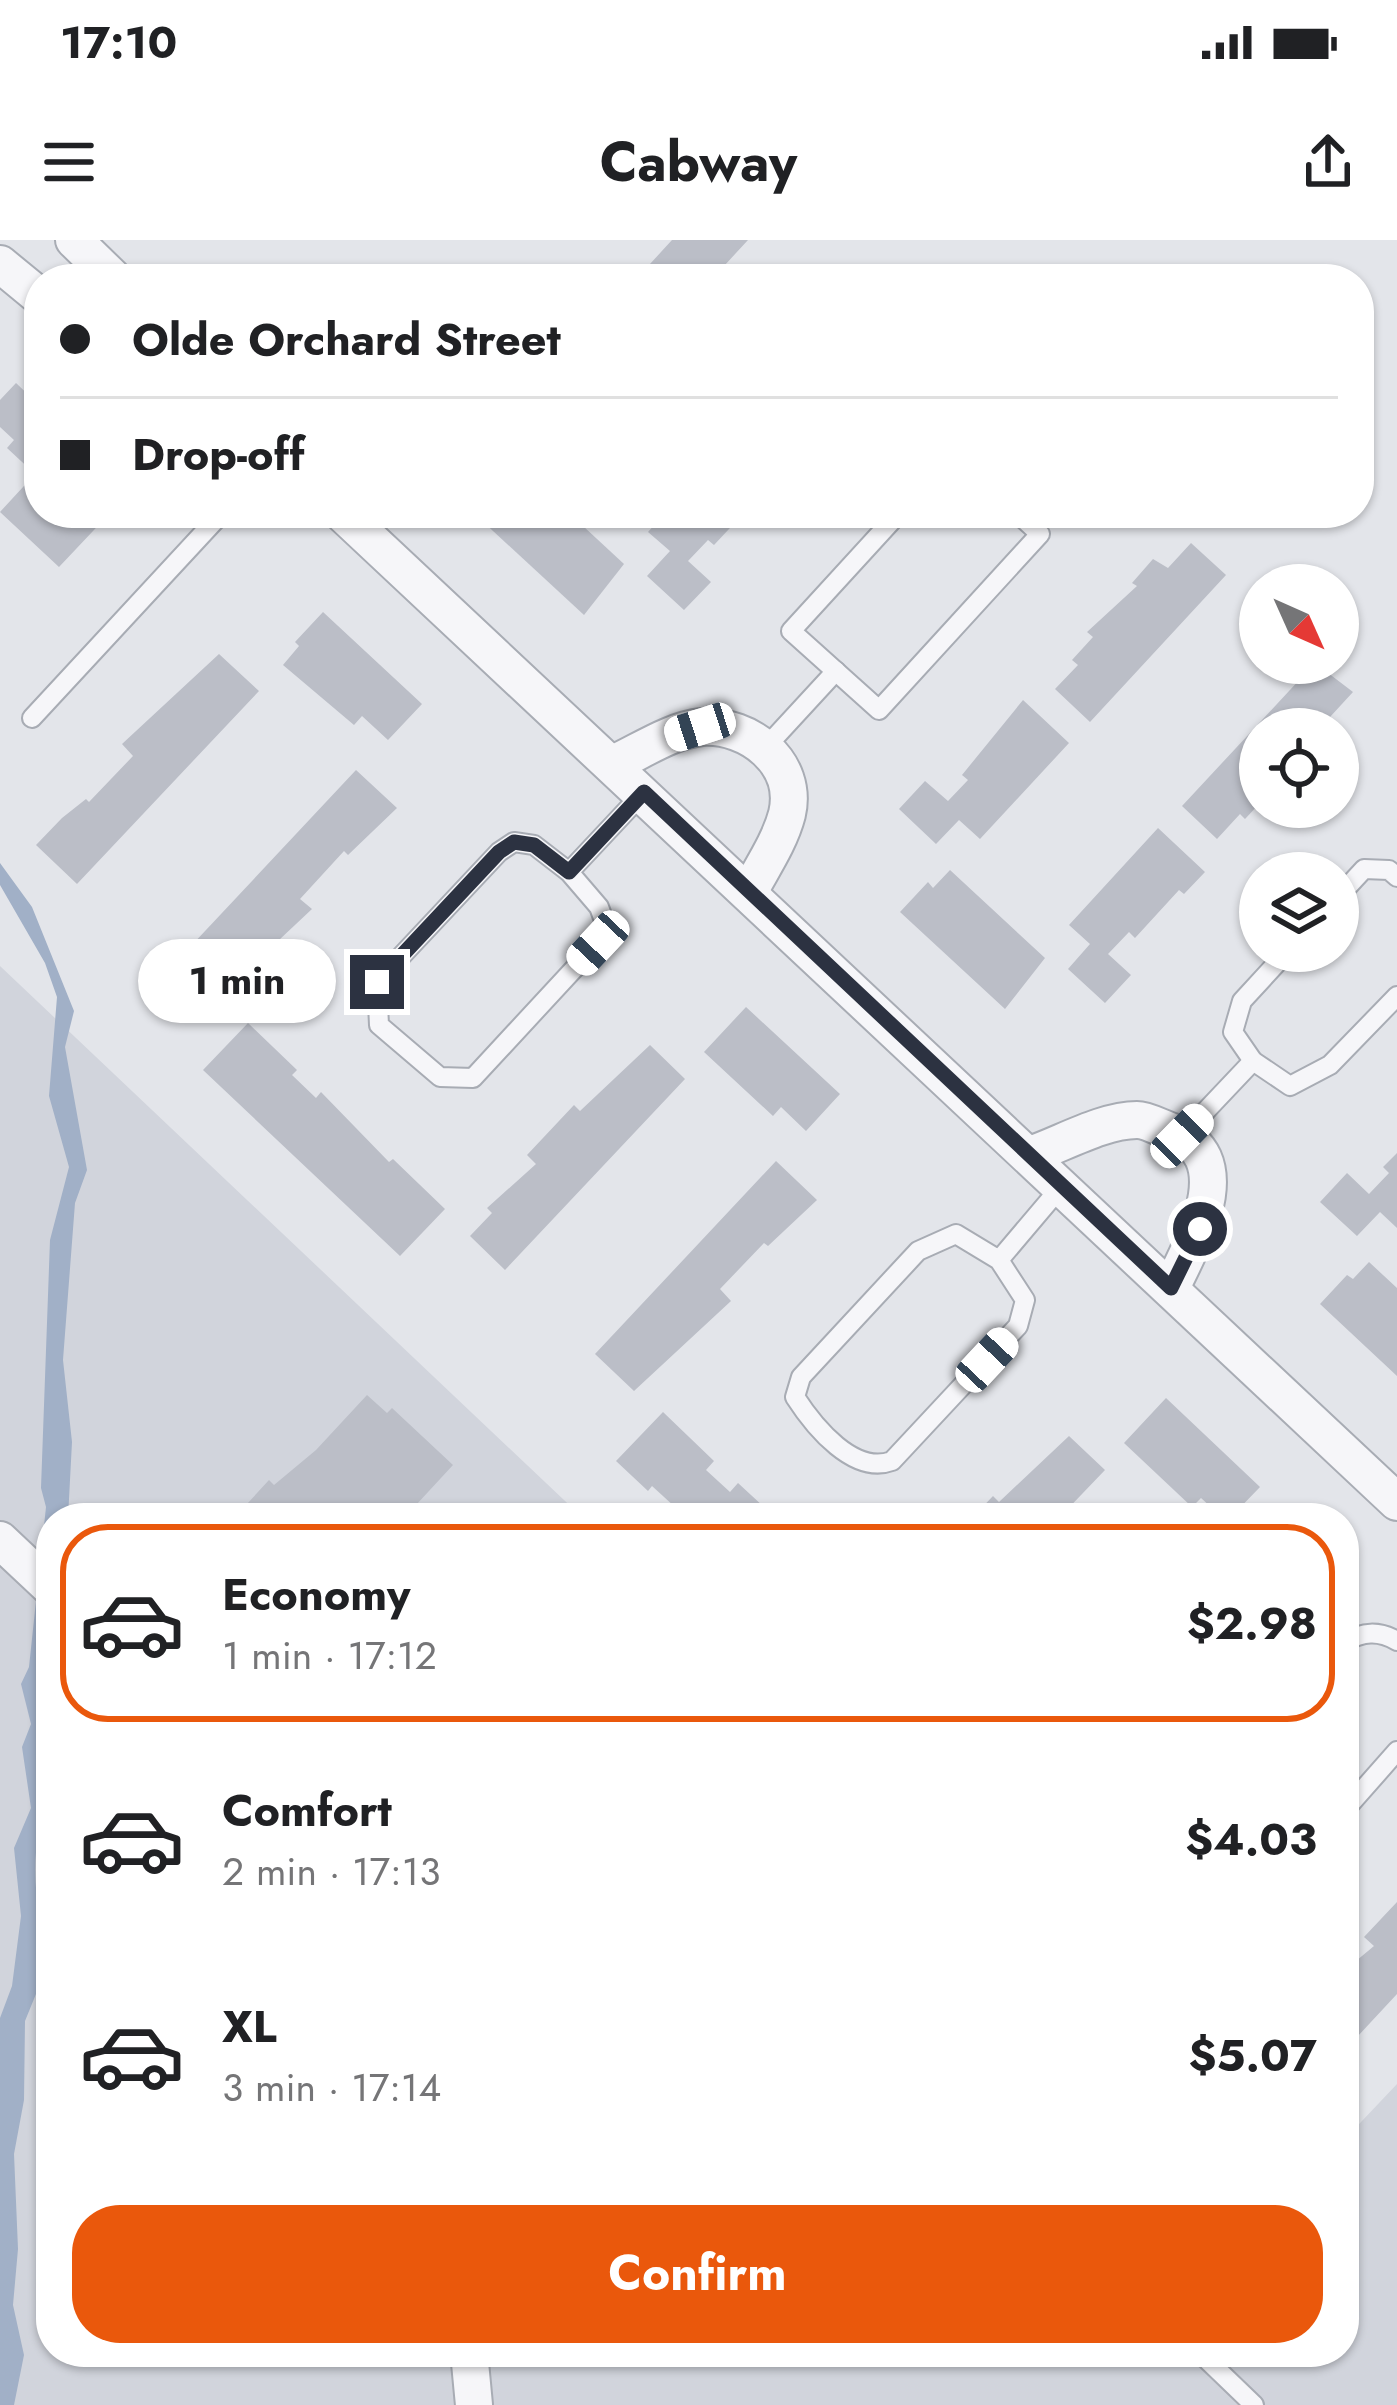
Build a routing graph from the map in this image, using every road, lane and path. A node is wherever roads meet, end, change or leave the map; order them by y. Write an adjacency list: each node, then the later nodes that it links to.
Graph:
1 (74, 240): 2 (street)
2 (99, 264)
3 (0, 265): 4 (street)
4 (24, 284)
5 (208, 528): 10 (lane)
6 (358, 528): 12 (street)
7 (885, 528): 9 (lane)
8 (1033, 528): 9 (lane)
9 (836, 671): 11 (lane)
10 (32, 718)
11 (766, 747): 12 (street); 17 (street)
12 (615, 764): 13 (street)
13 (644, 792): 14 (lane); 17 (street)
14 (569, 872): 14 (lane)
15 (1359, 874): 16 (lane)
16 (1397, 877)
17 (750, 890): 22 (street)
18 (1269, 972): 20 (lane)
19 (1397, 996): 20 (lane)
20 (1253, 1061): 21 (lane)
21 (1182, 1136): 22 (street); 25 (street)
22 (1030, 1155): 23 (street)
23 (1060, 1188): 24 (lane); 25 (street)
24 (999, 1260): 24 (lane)
25 (1171, 1288): 26 (street)
26 (1397, 1502)
27 (0, 1540): 28 (street)
28 (36, 1574)
29 (1359, 1634): 30 (lane)
30 (1397, 1641)
31 (1397, 1751): 32 (lane)
32 (1359, 1794)
33 (470, 2367): 35 (street)
34 (1215, 2367): 36 (lane)
35 (474, 2405)
36 (1254, 2405)

